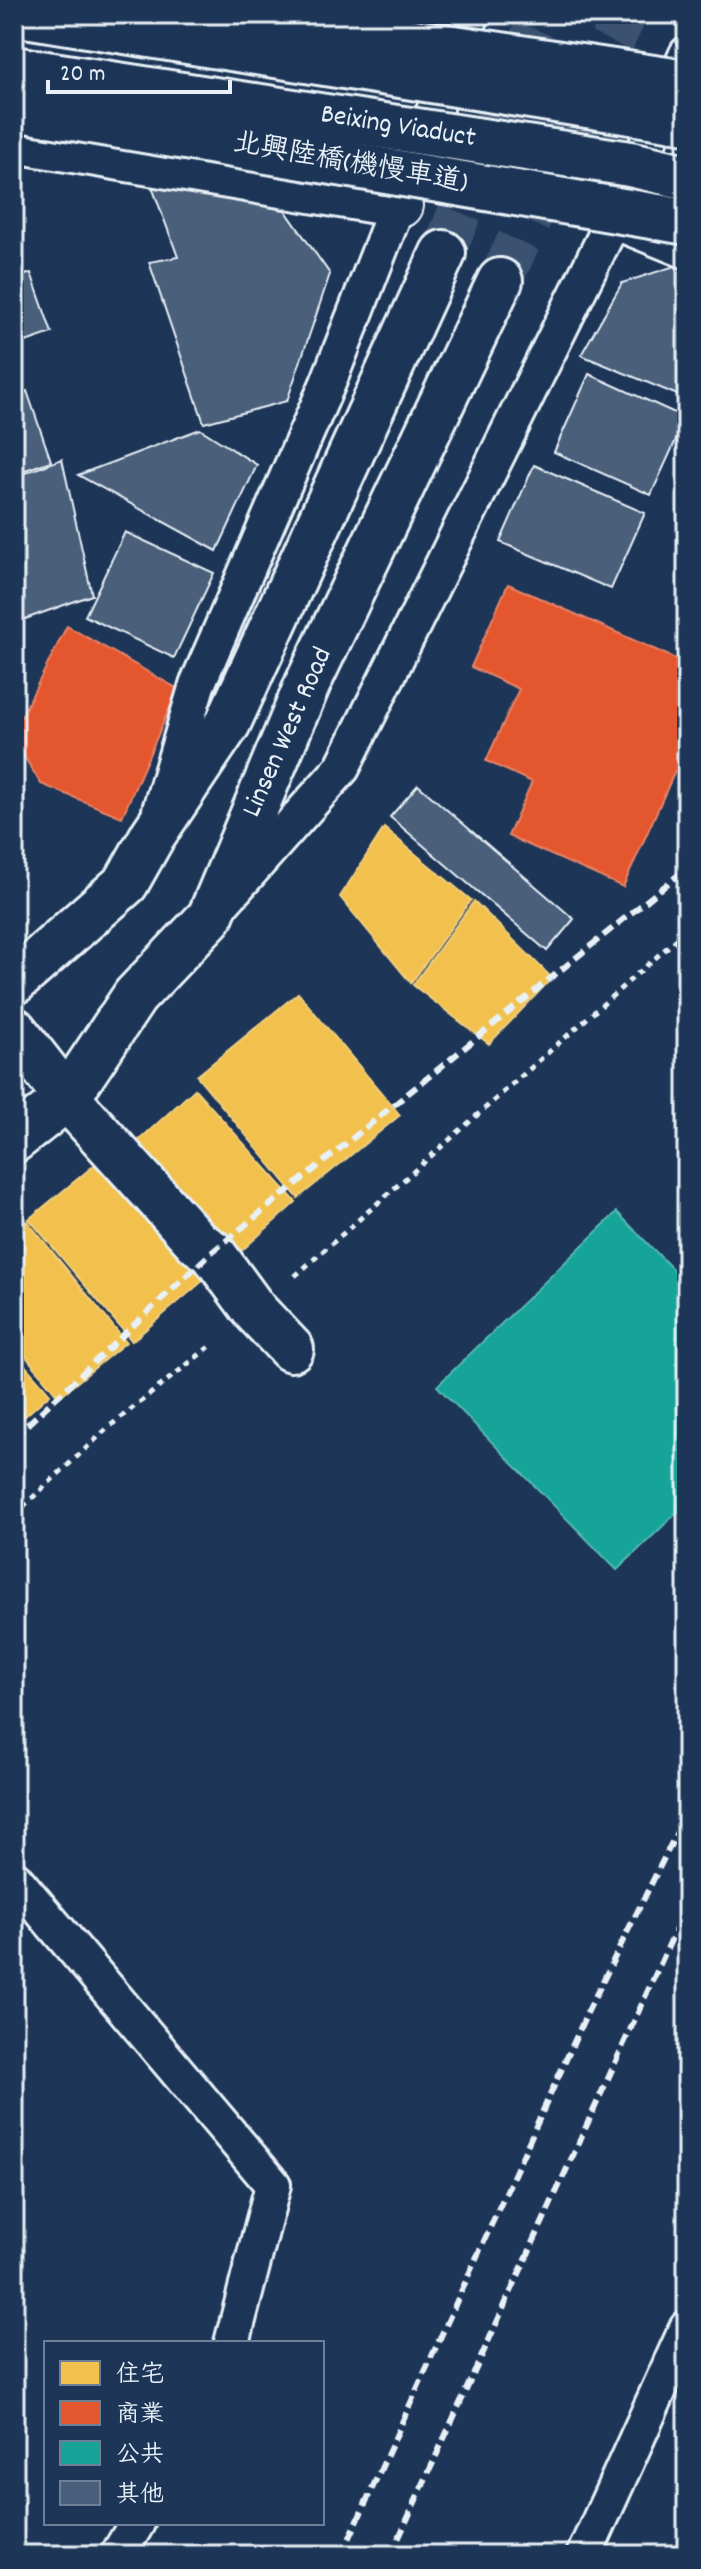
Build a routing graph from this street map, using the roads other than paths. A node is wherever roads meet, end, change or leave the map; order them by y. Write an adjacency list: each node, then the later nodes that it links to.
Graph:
1 (19, 14): 8 (street, Beixing Viaduct, bridge)
2 (228, 14): 6 (street, bridge)
3 (472, 14): 11 (lane)
4 (687, 54): 12 (lane)
5 (14, 69): 10 (street, Beixing Viaduct, bridge)
6 (687, 83)
7 (14, 108): 13 (street, 北興陸橋(機慢車道), bridge)
8 (687, 121)
9 (14, 140): 11 (street)
10 (687, 177)
11 (400, 205): 17 (lane)
12 (613, 221): 14 (lane); 18 (lane)
13 (687, 222)
14 (687, 251)
15 (443, 253): 17 (street, Linsen West Road)
16 (500, 281): 18 (street, Linsen West Road)
17 (153, 835): 19 (street, Linsen West Road)
18 (210, 917): 21 (street, Linsen West Road)
19 (14, 982)
20 (14, 1030): 21 (street)
21 (67, 1098): 22 (street, Linsen West Road); 23 (street)
22 (14, 1140)
23 (291, 1349)
24 (14, 1878): 26 (lane)
25 (687, 2328): 29 (lane)
26 (233, 2341)
27 (136, 2525): 28 (lane)
28 (118, 2555)
29 (584, 2555)

